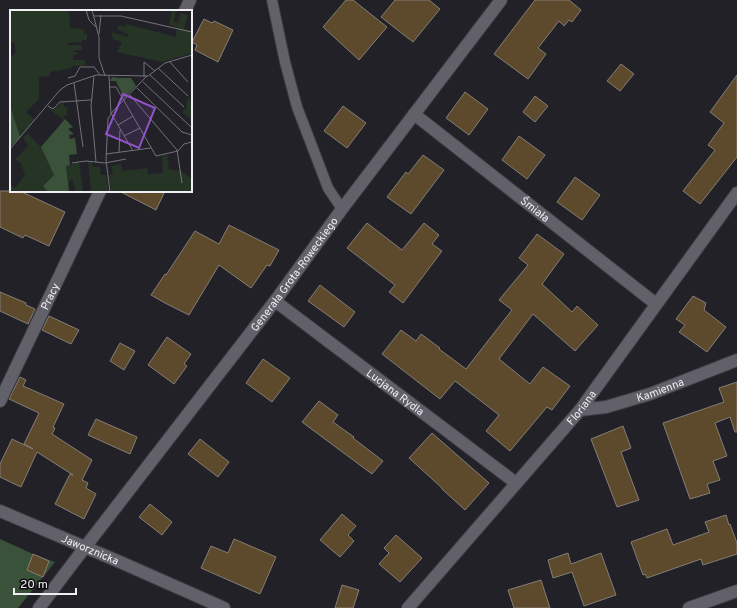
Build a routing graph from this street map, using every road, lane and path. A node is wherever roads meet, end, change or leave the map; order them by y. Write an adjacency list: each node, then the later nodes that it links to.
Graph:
1 (190, 0): 4 (street)
2 (272, 0): 8 (lane)
3 (501, 0): 5 (street, Generała Grota-Roweckiego)
4 (185, 10)
5 (414, 114): 8 (street, Generała Grota-Roweckiego); 10 (street, Śmiała)
6 (100, 192): 12 (street, Pracy)
7 (737, 193): 10 (street, Floriana)
8 (342, 209): 9 (street, Generała Grota-Roweckiego)
9 (275, 301): 14 (street, Lucjana Rydla); 16 (street, Generała Grota-Roweckiego)
10 (656, 304): 13 (street, Floriana)
11 (737, 360): 13 (street, Kamienna)
12 (0, 401)
13 (580, 410): 14 (street, Floriana)
14 (516, 483): 20 (street, Floriana)
15 (0, 511): 16 (street, Jaworznicka)
16 (84, 548): 18 (street, Generała Grota-Roweckiego); 19 (street, Jaworznicka)
17 (737, 591): 21 (street)
18 (39, 608)
19 (224, 608)
20 (408, 608)
21 (690, 608)

